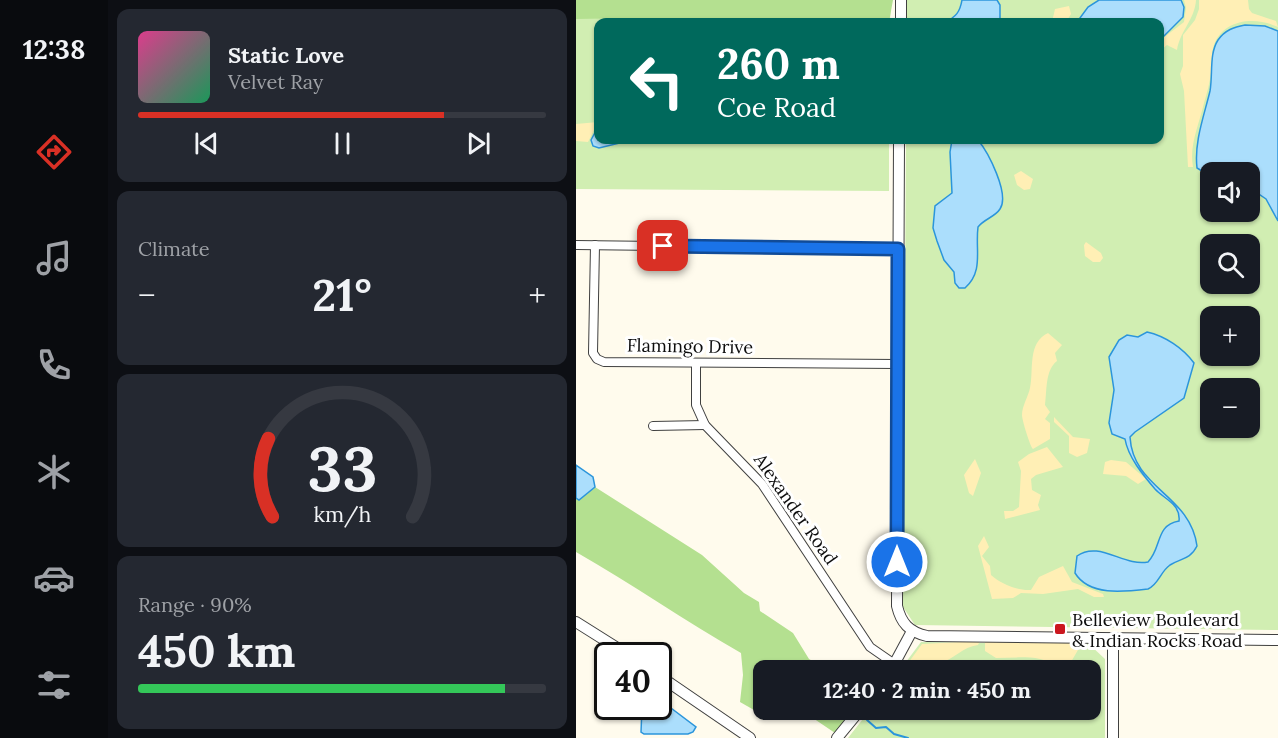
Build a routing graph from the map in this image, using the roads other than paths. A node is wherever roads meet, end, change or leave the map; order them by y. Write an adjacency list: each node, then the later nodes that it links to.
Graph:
1 (901, 0): 2 (street)
2 (901, 18)
3 (899, 144): 6 (street)
4 (576, 245): 5 (street)
5 (595, 246): 6 (street); 7 (street, Flamingo Drive)
6 (898, 249): 8 (street)
7 (696, 363): 8 (street, Flamingo Drive); 9 (street, Alexander Road)
8 (897, 364): 12 (street)
9 (705, 425): 10 (street); 16 (street, Alexander Road)
10 (653, 426)
11 (576, 622): 15 (street)
12 (912, 631): 13 (street); 17 (street)
13 (1113, 638): 14 (street); 23 (street)
14 (1278, 640)
15 (608, 642)
16 (884, 660)
17 (897, 660)
18 (672, 686): 20 (street)
19 (852, 720): 22 (street)
20 (735, 734): 21 (street)
21 (750, 738)
22 (837, 738)
23 (1113, 738)

